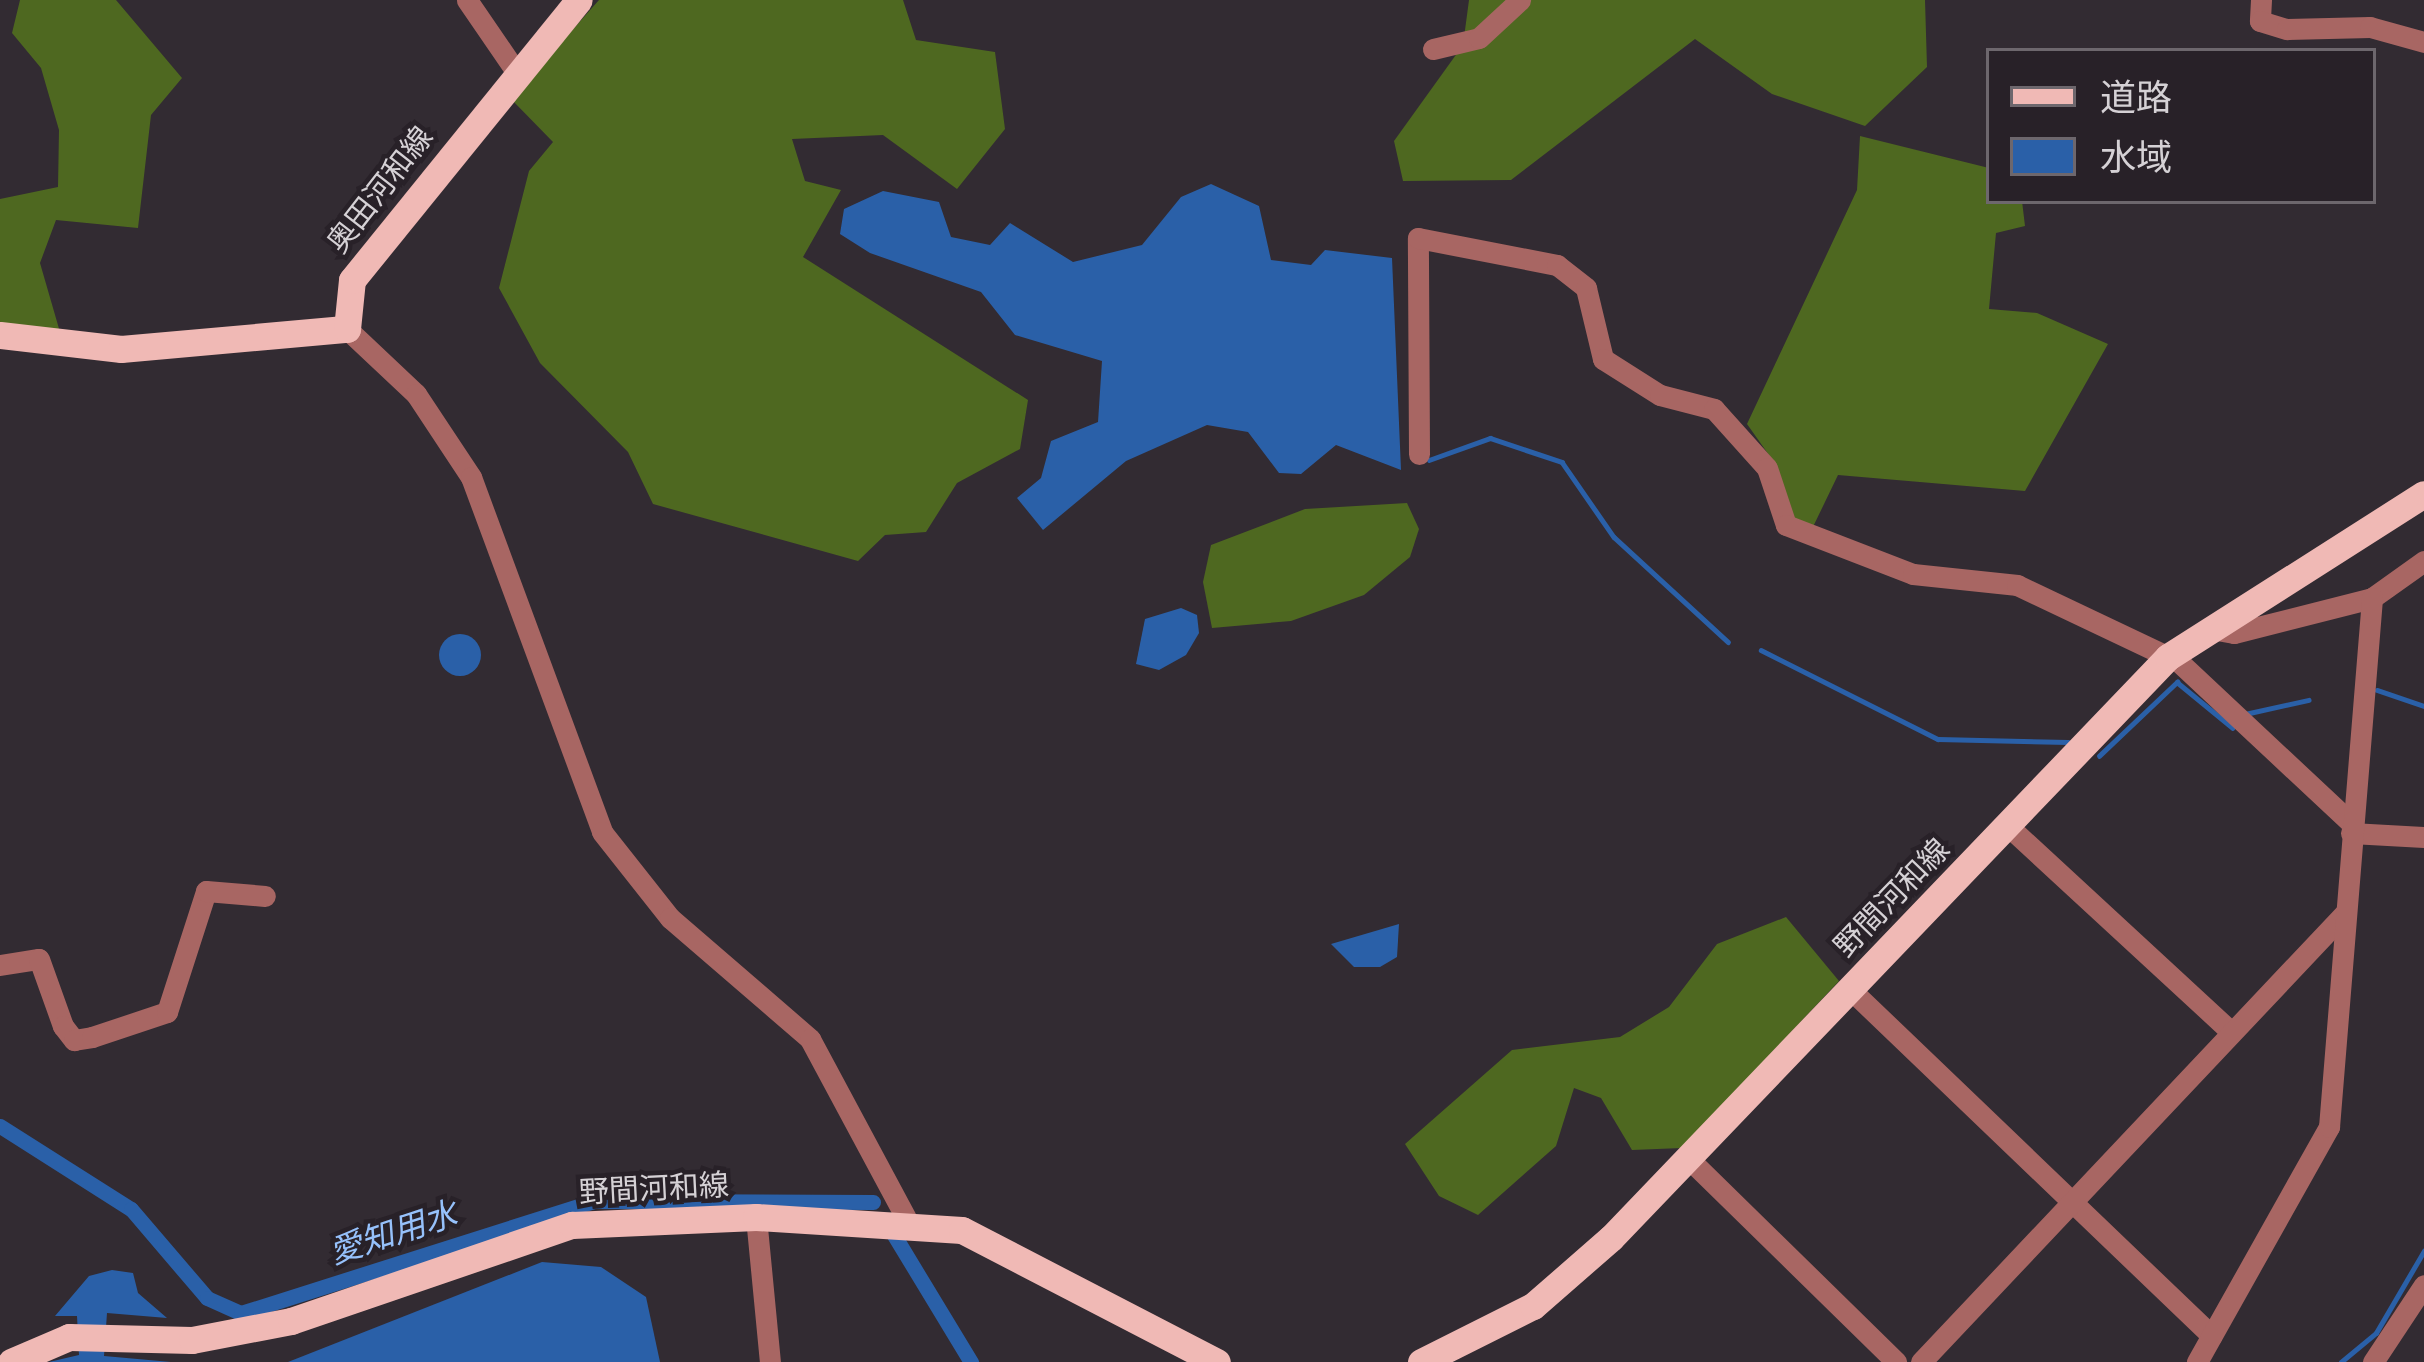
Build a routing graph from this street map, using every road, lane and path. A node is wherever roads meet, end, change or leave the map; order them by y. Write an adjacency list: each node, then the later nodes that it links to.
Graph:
1 (467, 0): 7 (street)
2 (579, 0): 7 (main road, 奥田河和線)
3 (1520, 0): 6 (street)
4 (2261, 0): 5 (street)
5 (2424, 42)
6 (1433, 49)
7 (515, 70): 8 (main road, 奥田河和線)
8 (347, 329): 9 (main road); 27 (street)
9 (0, 335)
10 (1419, 454): 15 (street)
11 (2424, 494): 14 (main road, 野間河和線)
12 (2424, 561): 13 (street)
13 (2372, 598): 14 (street); 17 (street)
14 (2211, 628): 15 (main road, 野間河和線)
15 (2168, 657): 16 (main road, 野間河和線); 17 (street)
16 (2007, 825): 22 (main road, 野間河和線); 23 (street)
17 (2352, 828): 18 (street); 20 (street)
18 (2424, 837)
19 (265, 896): 21 (street)
20 (2344, 914): 23 (street); 29 (street)
21 (0, 965)
22 (1850, 989): 24 (main road, 野間河和線); 25 (street)
23 (2230, 1031): 25 (street)
24 (1689, 1160): 33 (main road, 野間河和線); 34 (street)
25 (2068, 1202): 29 (street); 35 (street)
26 (756, 1217): 27 (main road, 野間河和線); 30 (main road, 野間河和線); 31 (street)
27 (906, 1218): 32 (main road, 野間河和線)
28 (2424, 1285): 37 (street)
29 (2212, 1336): 36 (street)
30 (11, 1362)
31 (770, 1362)
32 (1217, 1362)
33 (1421, 1362)
34 (1896, 1362)
35 (1921, 1362)
36 (2197, 1362)
37 (2373, 1362)

